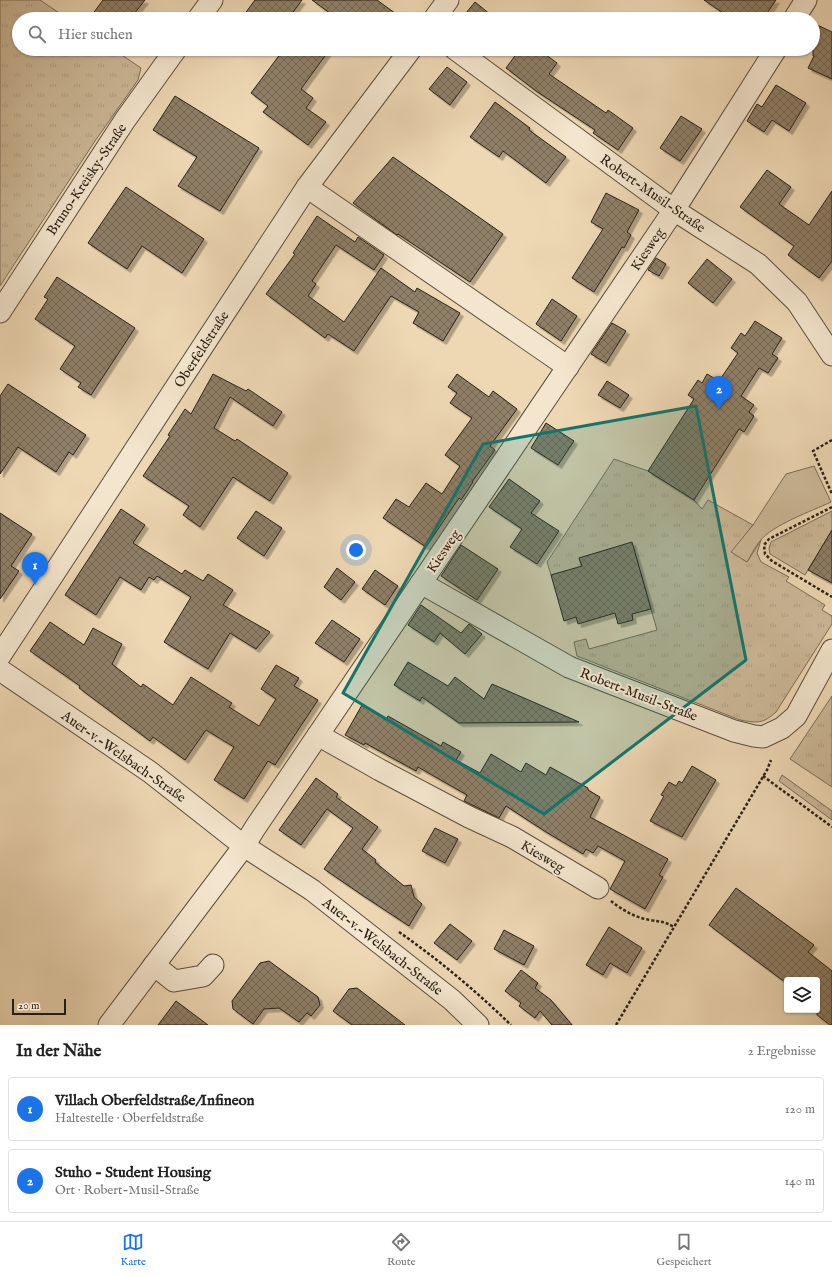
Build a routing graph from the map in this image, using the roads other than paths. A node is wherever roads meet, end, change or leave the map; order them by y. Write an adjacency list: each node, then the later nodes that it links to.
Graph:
1 (212, 0): 4 (street)
2 (448, 0): 5 (street)
3 (806, 0): 6 (street)
4 (203, 12)
5 (439, 12)
6 (798, 12)
7 (171, 56): 13 (street, Bruno-Kreisky-Straße)
8 (406, 56): 11 (street, Oberfeldstraße)
9 (465, 56): 12 (street, Robert-Musil-Straße)
10 (772, 56): 12 (street, Kiesweg)
11 (307, 187): 15 (street); 18 (street, Oberfeldstraße)
12 (674, 210): 14 (street, Robert-Musil-Straße); 15 (street, Kiesweg)
13 (0, 312)
14 (832, 355)
15 (568, 367): 16 (street, Kiesweg)
16 (421, 583): 17 (street, Robert-Musil-Straße); 20 (street, Kiesweg)
17 (832, 650)
18 (0, 656)
19 (0, 670): 21 (street, Auer-v.-Welsbach-Straße)
20 (318, 735): 21 (street, Kiesweg); 22 (street, Kiesweg)
21 (244, 846): 23 (street); 26 (street, Auer-v.-Welsbach-Straße)
22 (598, 888)
23 (154, 965): 24 (street); 25 (street)
24 (213, 965)
25 (109, 1025)
26 (478, 1025)

